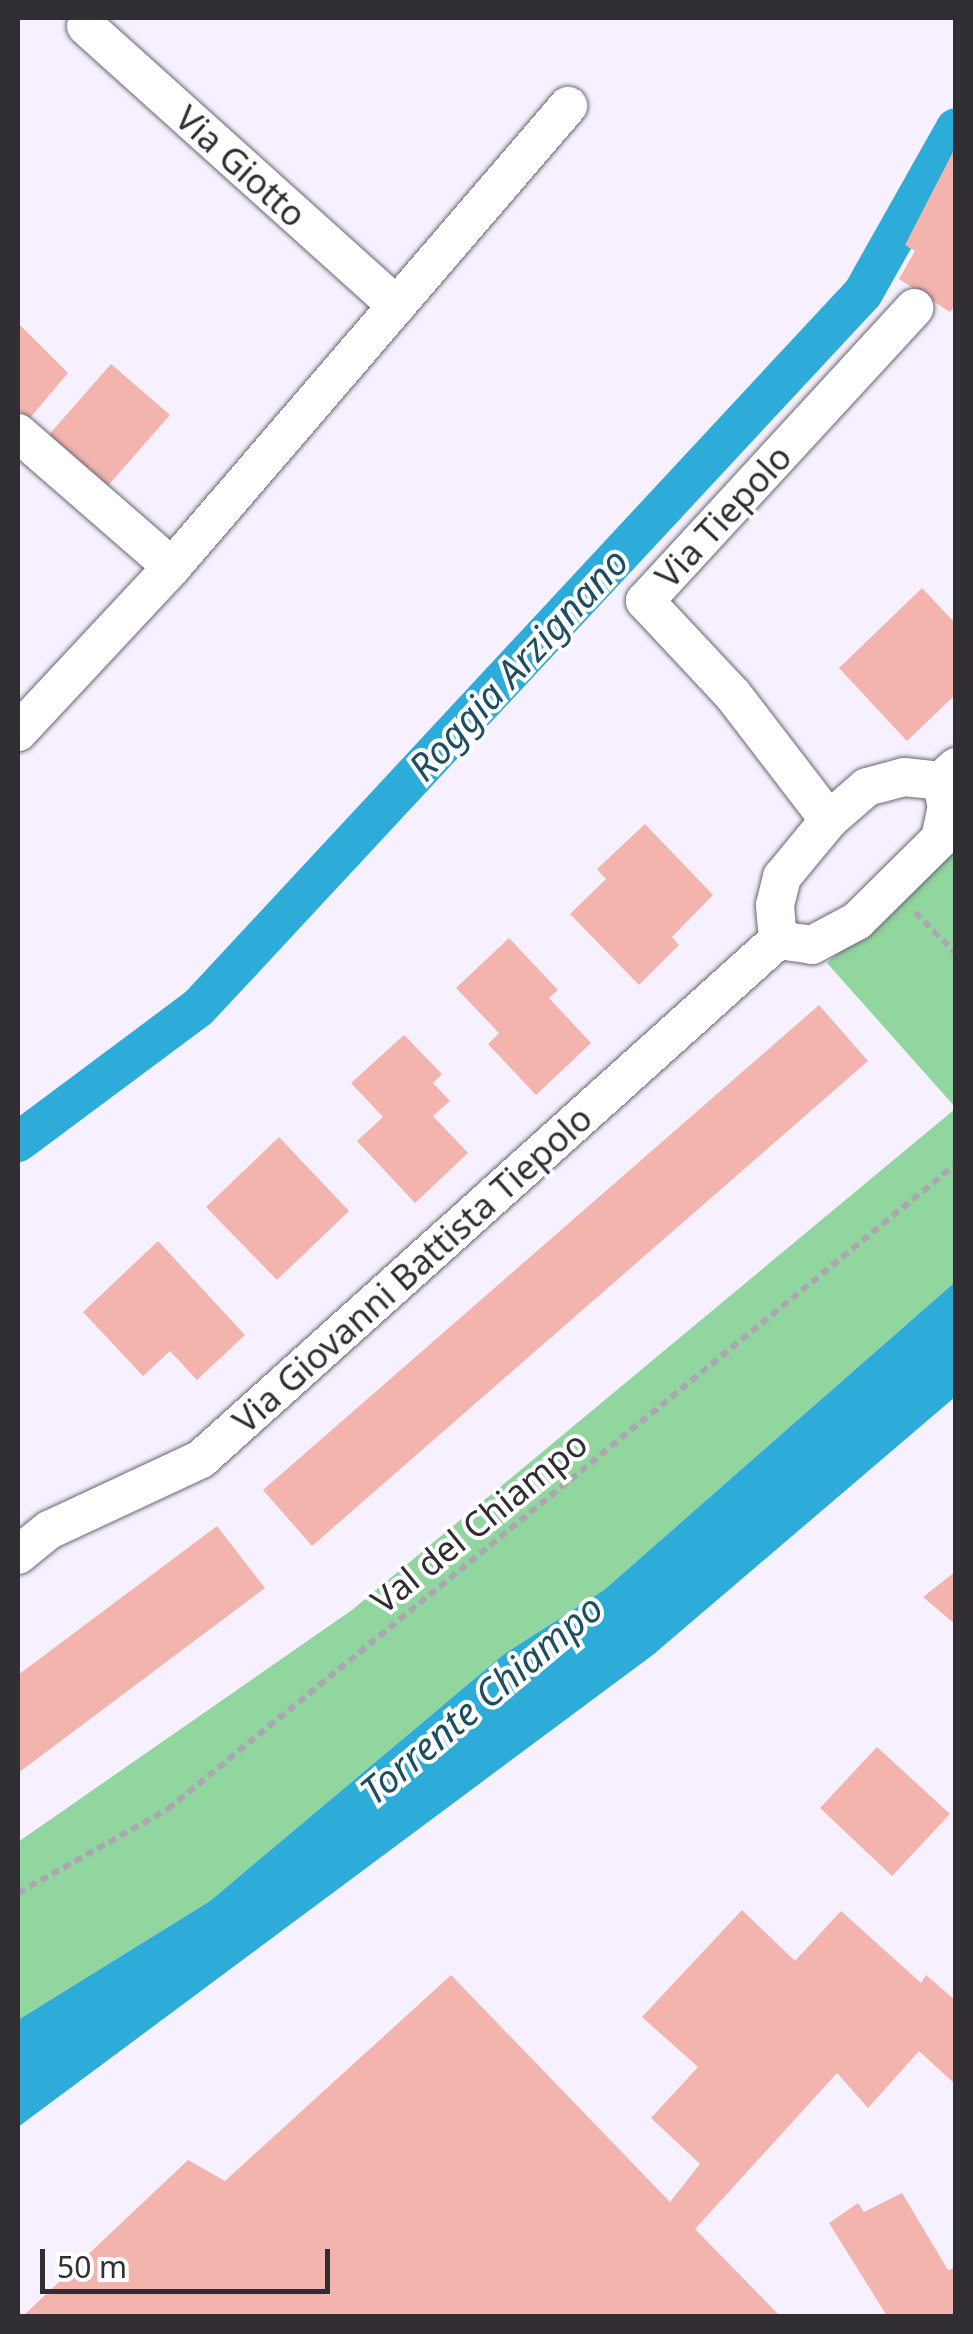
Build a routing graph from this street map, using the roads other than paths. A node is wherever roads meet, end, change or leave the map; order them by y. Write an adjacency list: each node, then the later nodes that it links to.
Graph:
1 (86, 26): 3 (street, Via Giotto)
2 (568, 106): 3 (street)
3 (397, 306): 6 (street)
4 (914, 308): 9 (street, Via Tiepolo)
5 (18, 433): 6 (street)
6 (172, 566): 7 (street)
7 (18, 732)
8 (948, 774): 9 (street); 10 (street)
9 (829, 820): 10 (street)
10 (778, 940): 11 (street, Via Giovanni Battista Tiepolo)
11 (18, 1555)

